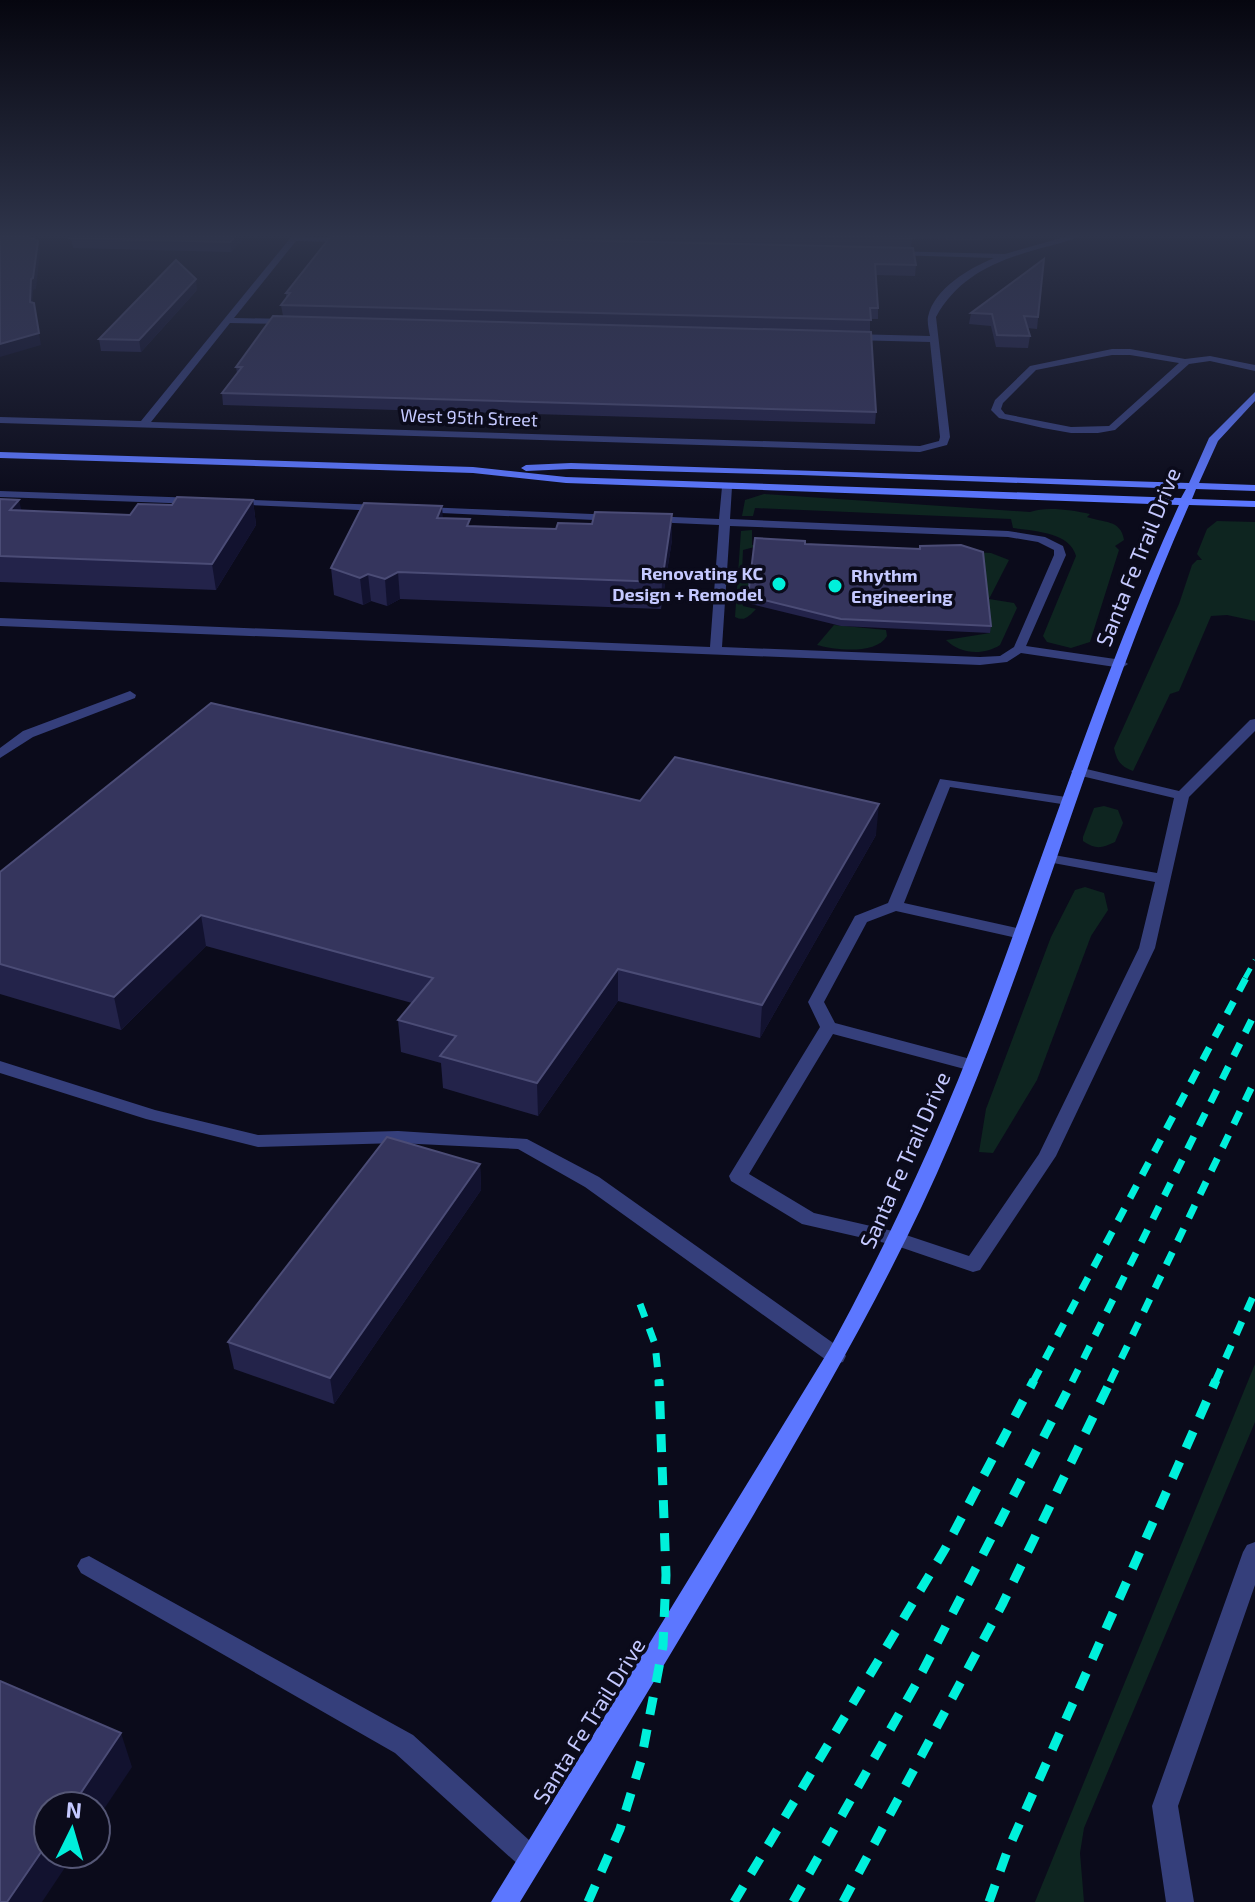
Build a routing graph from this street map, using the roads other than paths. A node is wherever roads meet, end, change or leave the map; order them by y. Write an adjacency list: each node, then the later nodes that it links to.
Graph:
1 (224, 325): 9 (street)
2 (933, 325): 4 (street)
3 (840, 337): 4 (street)
4 (934, 339): 9 (street, West 95th Street)
5 (1186, 362): 5 (street); 6 (street)
6 (1255, 368)
7 (1255, 395): 12 (main road, Santa Fe Trail Drive)
8 (0, 420): 9 (street, West 95th Street)
9 (143, 425)
10 (0, 455): 11 (main road)
11 (473, 470): 12 (main road); 13 (main road)
12 (1195, 486): 14 (main road); 16 (main road, Santa Fe Trail Drive)
13 (727, 487): 16 (main road); 20 (street)
14 (1255, 488)
15 (0, 494): 18 (street)
16 (1187, 502): 17 (main road); 24 (main road, Santa Fe Trail Drive)
17 (1255, 504)
18 (400, 509)
19 (415, 510): 20 (street)
20 (726, 522): 22 (street); 23 (street)
21 (0, 622): 23 (street)
22 (1019, 649): 23 (street); 24 (street)
23 (716, 650)
24 (1122, 664): 28 (main road, Santa Fe Trail Drive)
25 (130, 695): 27 (street)
26 (1255, 723): 29 (street)
27 (0, 754)
28 (1078, 771): 29 (street); 30 (main road, Santa Fe Trail Drive)
29 (1182, 796): 32 (street)
30 (1068, 801): 31 (main road, Santa Fe Trail Drive); 33 (street)
31 (1048, 858): 32 (street); 34 (main road, Santa Fe Trail Drive)
32 (1163, 879): 38 (street)
33 (895, 906): 34 (street); 35 (street)
34 (1021, 934): 36 (main road, Santa Fe Trail Drive)
35 (828, 1027): 36 (street); 38 (street)
36 (972, 1065): 38 (main road, Santa Fe Trail Drive)
37 (0, 1067): 39 (street)
38 (897, 1239): 39 (main road, Santa Fe Trail Drive)
39 (836, 1356): 42 (main road, Santa Fe Trail Drive)
40 (1255, 1552): 44 (street)
41 (89, 1566): 42 (street)
42 (531, 1859): 43 (main road, Santa Fe Trail Drive)
43 (505, 1902)
44 (1180, 1902)

